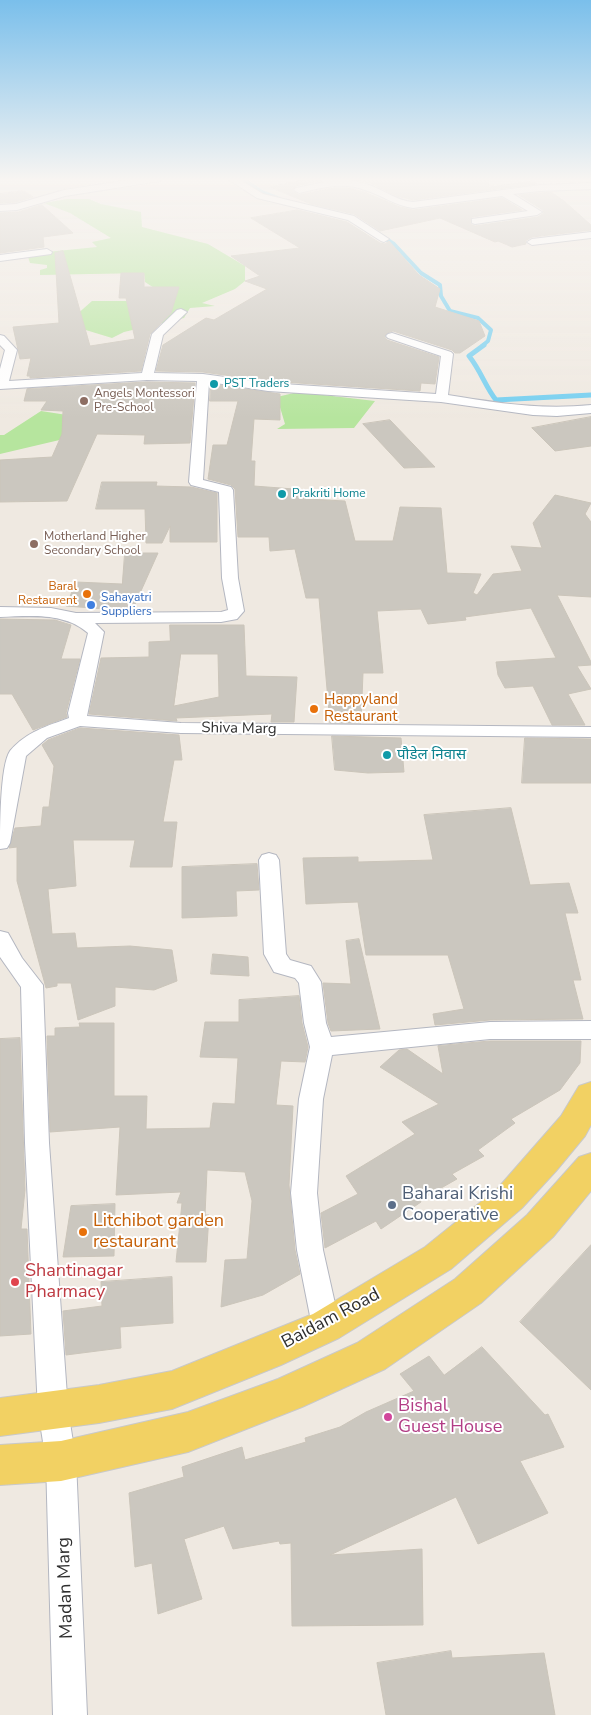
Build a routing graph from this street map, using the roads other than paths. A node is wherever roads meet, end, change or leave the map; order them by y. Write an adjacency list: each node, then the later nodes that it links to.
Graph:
1 (182, 312): 4 (street)
2 (392, 336): 7 (street)
3 (0, 338): 6 (street)
4 (147, 376): 5 (street); 6 (street)
5 (203, 378): 7 (street); 10 (street)
6 (1, 385)
7 (441, 398): 8 (street)
8 (591, 409)
9 (0, 612): 10 (street)
10 (76, 618): 11 (street)
11 (80, 721): 12 (street, Shiva Marg); 13 (street)
12 (591, 732)
13 (0, 843)
14 (269, 860): 17 (street)
15 (0, 938): 21 (street, Madan Marg)
16 (591, 1030): 17 (street)
17 (322, 1047): 20 (street)
18 (591, 1095): 20 (main road, Baidam Road)
19 (591, 1167): 23 (main road)
20 (326, 1326): 21 (main road, Baidam Road)
21 (53, 1410): 22 (main road, Baidam Road); 23 (street, Madan Marg)
22 (0, 1417)
23 (61, 1460): 24 (main road); 25 (street, Madan Marg)
24 (0, 1465)
25 (70, 1715)

